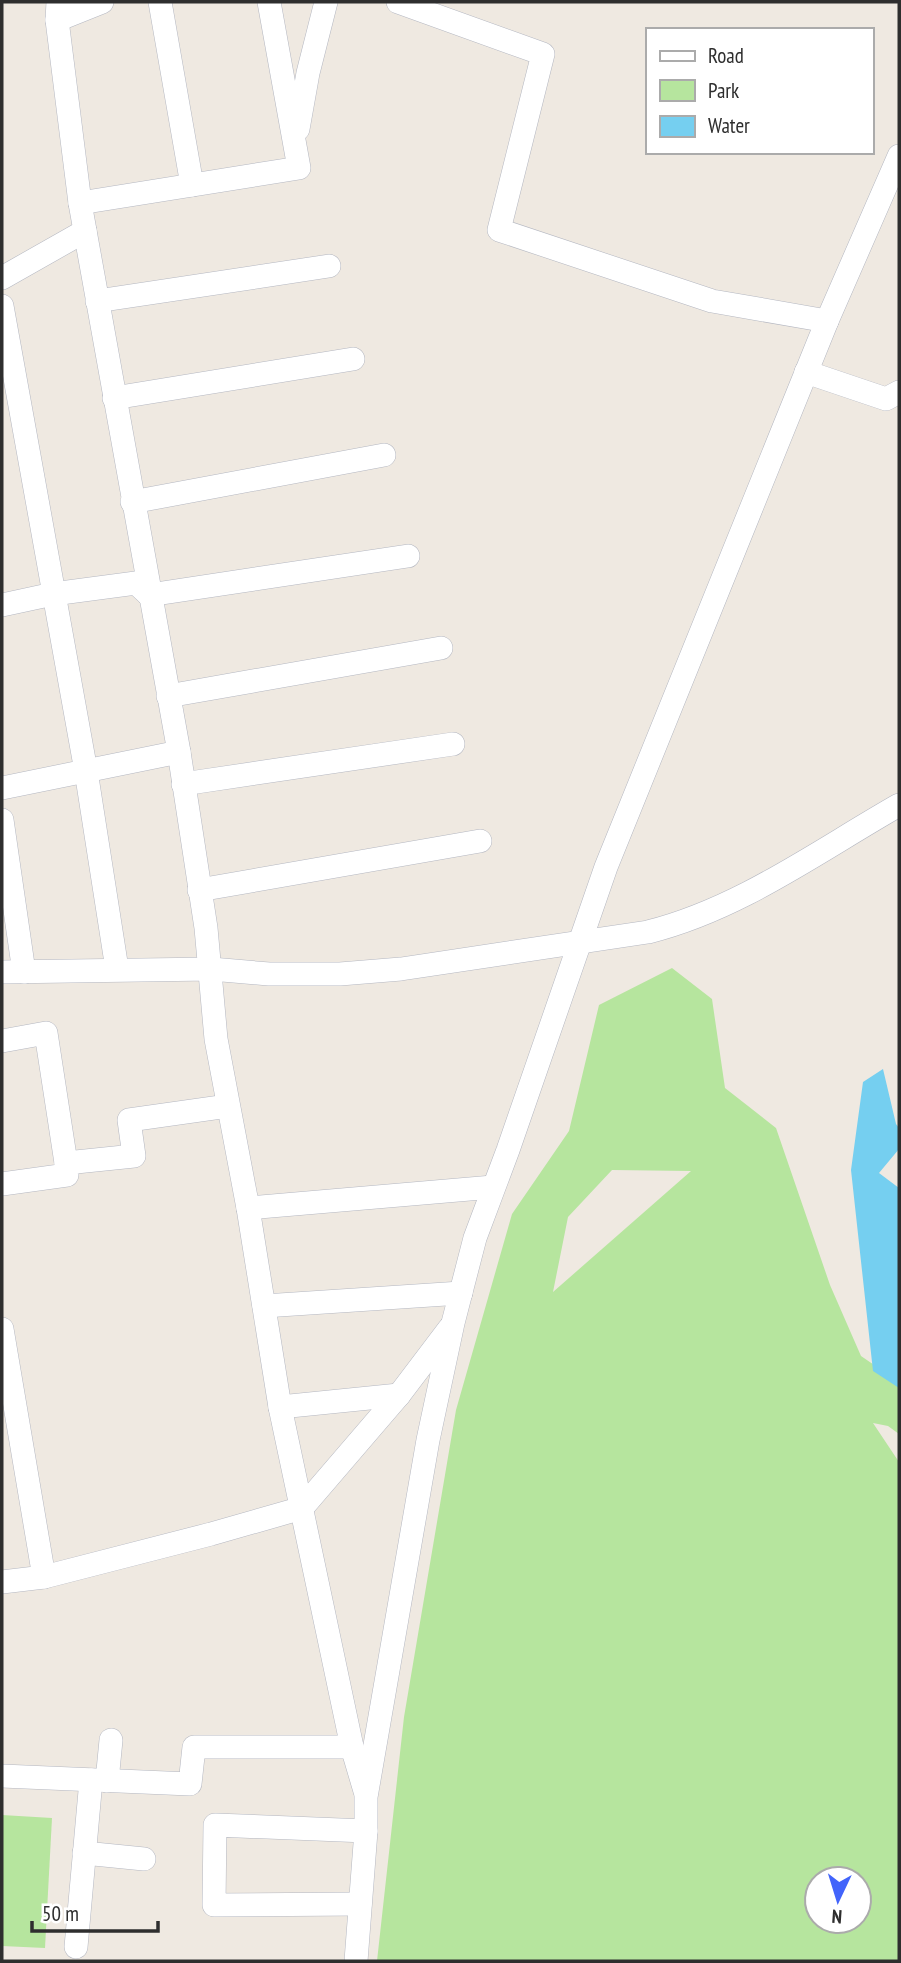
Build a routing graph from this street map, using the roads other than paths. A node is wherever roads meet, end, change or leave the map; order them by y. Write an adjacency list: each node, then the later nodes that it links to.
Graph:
1 (102, 2): 6 (street)
2 (160, 2): 9 (street)
3 (268, 2): 7 (street)
4 (326, 2): 7 (street)
5 (398, 2): 16 (street)
6 (58, 11): 10 (street)
7 (295, 145): 9 (street)
8 (899, 156): 16 (street)
9 (192, 185): 10 (street)
10 (80, 203): 11 (street)
11 (85, 230): 13 (street); 14 (street)
12 (329, 265): 14 (street)
13 (2, 278)
14 (97, 302): 20 (street)
15 (2, 306): 24 (street)
16 (827, 321): 18 (street)
17 (354, 359): 20 (street)
18 (806, 372): 19 (street); 38 (street)
19 (899, 392)
20 (114, 398): 22 (street)
21 (384, 455): 22 (street)
22 (132, 502): 25 (street)
23 (408, 556): 25 (street)
24 (53, 594): 25 (street); 26 (street); 31 (street)
25 (149, 595): 28 (street)
26 (2, 606)
27 (441, 648): 28 (street)
28 (168, 696): 30 (street)
29 (453, 744): 32 (street)
30 (179, 752): 31 (street); 32 (street)
31 (86, 771): 33 (street); 39 (street)
32 (183, 783): 37 (street)
33 (2, 788)
34 (899, 804): 38 (street)
35 (2, 820): 41 (street)
36 (480, 841): 37 (street)
37 (200, 890): 40 (street)
38 (578, 944): 40 (street); 46 (street)
39 (117, 969): 40 (street); 41 (street)
40 (211, 969): 43 (street)
41 (13, 972)
42 (2, 1041): 44 (street)
43 (228, 1106): 44 (street); 47 (street)
44 (66, 1163): 45 (street)
45 (2, 1184)
46 (493, 1187): 47 (street); 48 (street)
47 (248, 1208): 49 (street)
48 (461, 1293): 49 (street); 50 (street)
49 (264, 1307): 53 (street)
50 (453, 1323): 52 (street); 61 (street)
51 (2, 1329): 55 (street)
52 (399, 1395): 53 (street); 54 (street)
53 (280, 1406): 54 (street)
54 (302, 1507): 55 (street); 58 (street)
55 (44, 1577): 56 (street)
56 (2, 1582)
57 (111, 1740): 60 (street)
58 (352, 1747): 60 (street); 61 (street)
59 (2, 1776): 60 (street)
60 (99, 1780): 63 (street)
61 (366, 1797): 62 (street)
62 (366, 1831): 65 (street); 65 (street)
63 (84, 1853): 64 (street); 66 (street)
64 (144, 1858)
65 (360, 1904): 67 (street)
66 (76, 1947)
67 (356, 1961)

